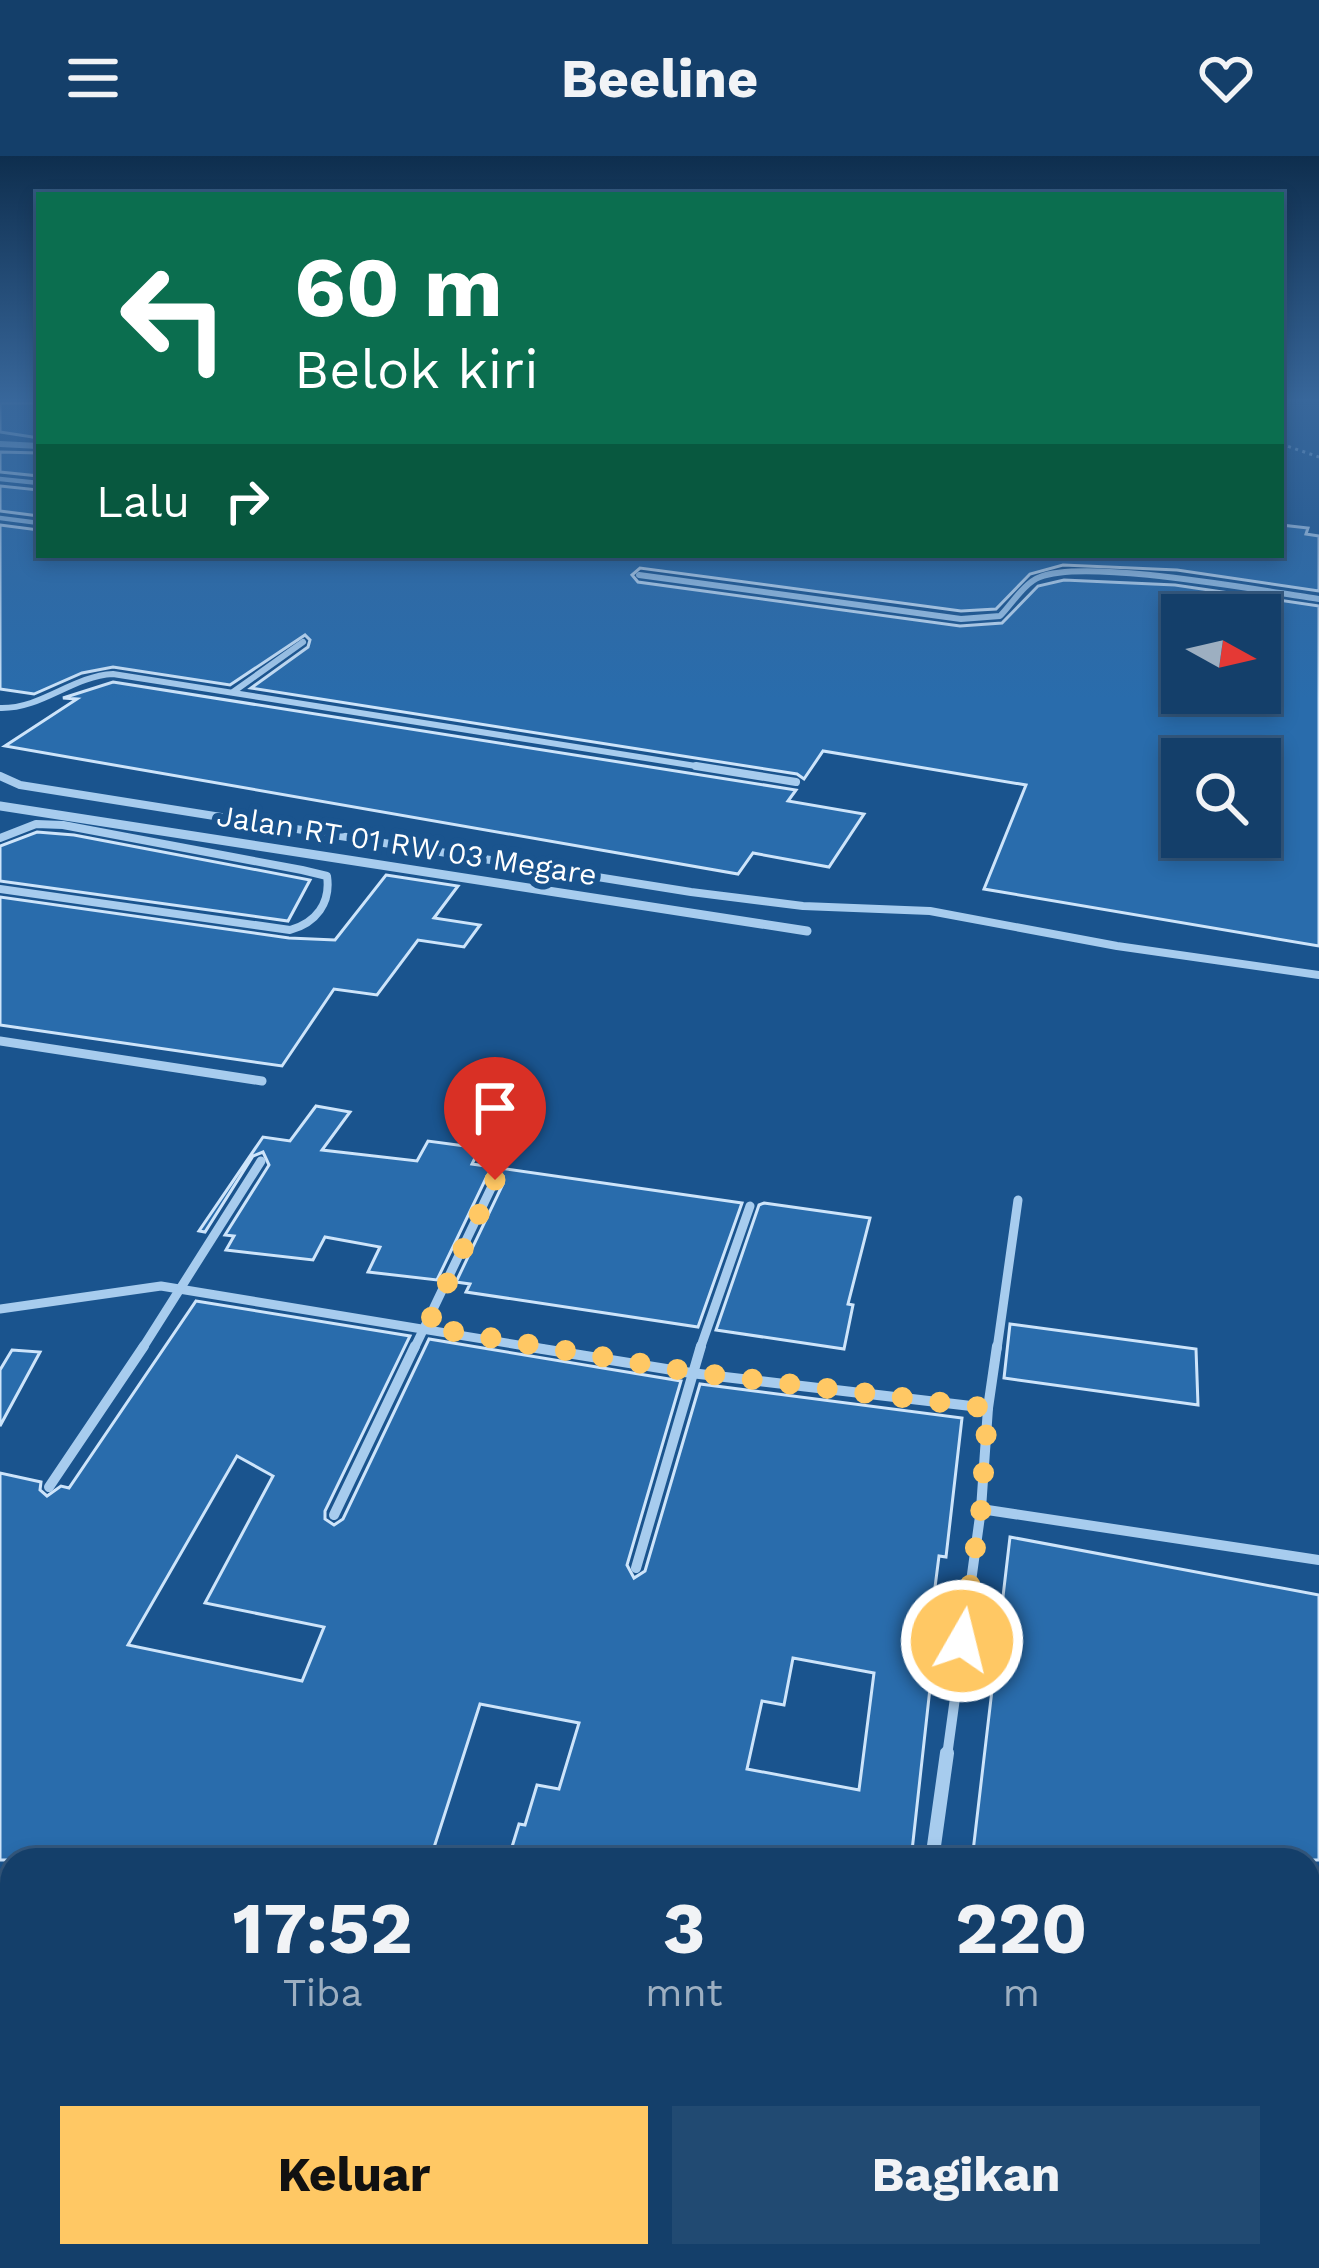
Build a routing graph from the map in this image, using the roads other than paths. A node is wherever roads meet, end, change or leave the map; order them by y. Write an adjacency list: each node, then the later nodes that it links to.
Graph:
1 (0, 518): 2 (lane)
2 (36, 523)
3 (639, 575): 4 (lane)
4 (1319, 599)
5 (303, 642): 6 (lane)
6 (233, 692): 8 (lane); 11 (lane)
7 (0, 708): 8 (lane)
8 (10, 710): 9 (lane)
9 (0, 724)
10 (0, 776): 16 (lane)
11 (796, 782)
12 (0, 806): 15 (street, Jalan RT 01 RW 03 Megare)
13 (0, 838): 14 (lane)
14 (0, 889)
15 (807, 931)
16 (1319, 975)
17 (0, 1042): 18 (lane)
18 (262, 1081)
19 (261, 1162): 23 (lane)
20 (495, 1180): 25 (lane)
21 (1018, 1200): 27 (lane)
22 (750, 1206): 26 (lane)
23 (183, 1288): 24 (lane); 25 (lane); 28 (lane)
24 (0, 1309)
25 (427, 1327): 26 (lane); 30 (lane)
26 (692, 1372): 27 (lane); 32 (lane)
27 (988, 1408): 29 (lane)
28 (49, 1487)
29 (981, 1509): 31 (lane); 33 (lane)
30 (334, 1515)
31 (1319, 1560)
32 (636, 1568)
33 (934, 1848)

